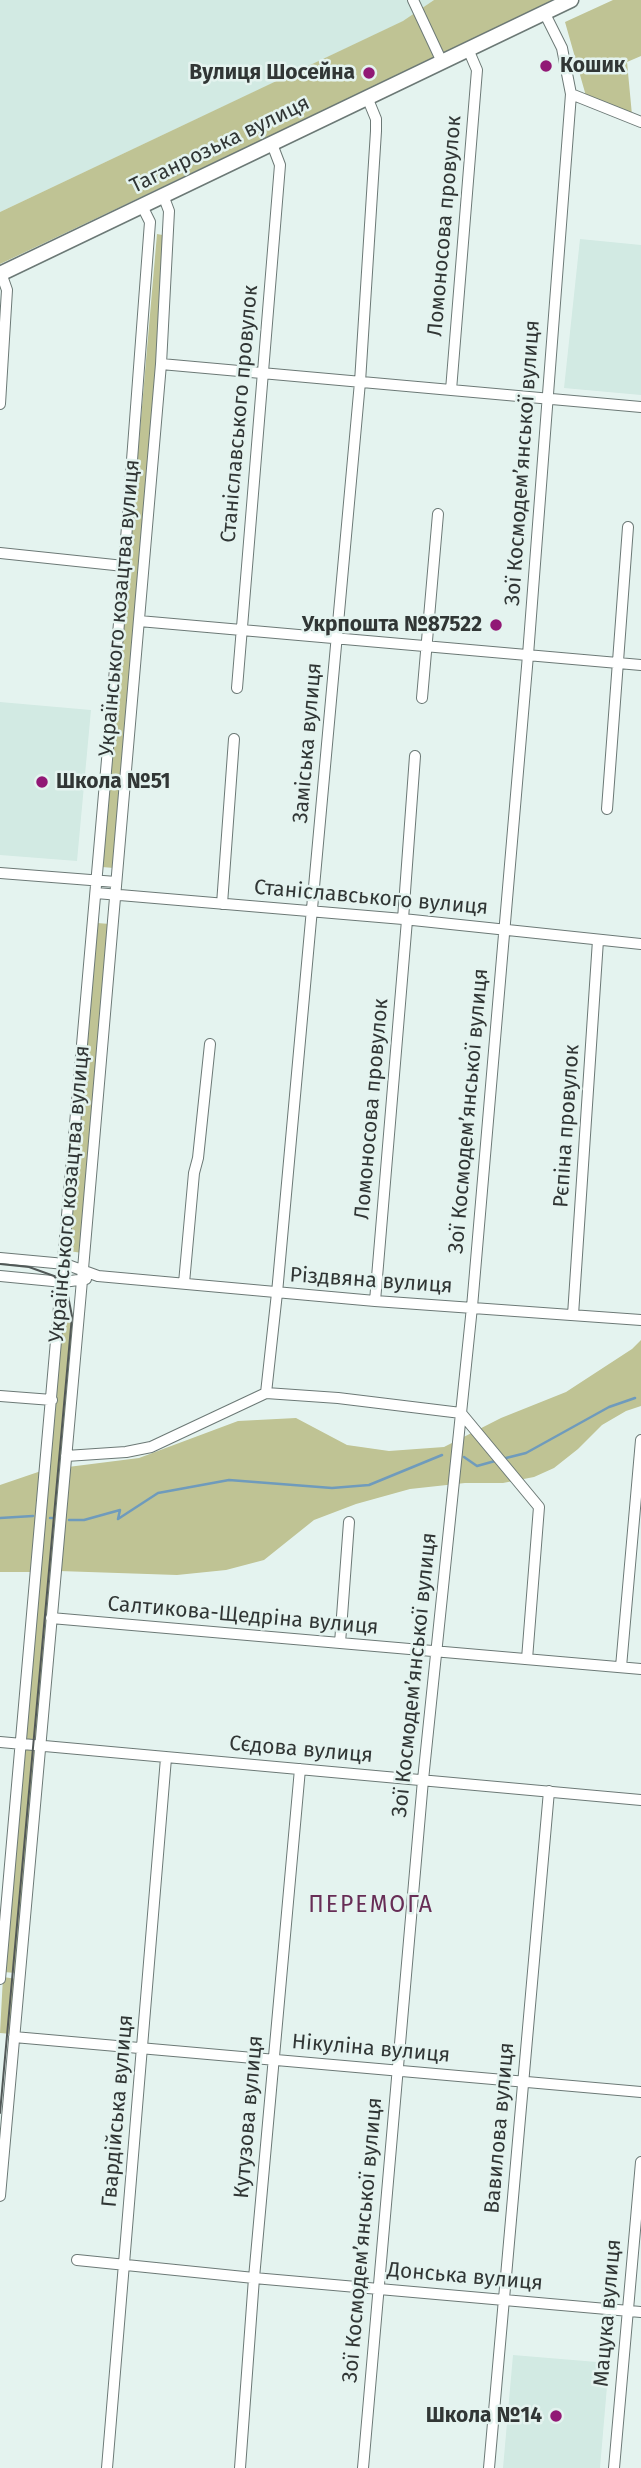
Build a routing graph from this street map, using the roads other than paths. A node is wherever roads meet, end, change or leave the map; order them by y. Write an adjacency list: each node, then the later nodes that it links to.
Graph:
1 (413, 0): 5 (street)
2 (571, 0): 3 (highway, Таганрозька вулиця)
3 (544, 12): 4 (highway, Таганрозька вулиця); 6 (street, Зої Космодем’янської вулиця)
4 (468, 49): 5 (highway, Таганрозька вулиця); 16 (street, Ломоносова провулок)
5 (442, 62): 7 (highway, Таганрозька вулиця)
6 (571, 94): 8 (street); 17 (street, Зої Космодем’янської вулиця)
7 (368, 97): 9 (highway, Таганрозька вулиця); 15 (street, Заміська вулиця)
8 (641, 122)
9 (272, 144): 10 (highway, Таганрозька вулиця); 14 (street, Станіславського провулок)
10 (163, 195): 11 (highway, Таганрозька вулиця); 13 (street, Українського козацтва вулиця)
11 (142, 206): 12 (highway, Таганрозька вулиця); 23 (street, Українського козацтва вулиця)
12 (0, 273): 18 (street)
13 (161, 364): 14 (street); 24 (street, Українського козацтва вулиця)
14 (263, 373): 15 (street); 25 (street, Станіславського провулок)
15 (360, 382): 16 (street); 26 (street, Заміська вулиця)
16 (451, 390): 17 (street)
17 (546, 399): 19 (street); 28 (street, Зої Космодем’янської вулиця)
18 (0, 404)
19 (641, 407)
20 (438, 514): 27 (street)
21 (628, 527): 29 (street)
22 (0, 553): 23 (street)
23 (124, 566): 37 (street, Українського козацтва вулиця)
24 (139, 621): 25 (street); 38 (street, Українського козацтва вулиця)
25 (242, 630): 26 (street); 31 (street, Станіславського провулок)
26 (337, 639): 27 (street); 42 (street, Заміська вулиця)
27 (426, 646): 28 (street); 32 (street)
28 (528, 655): 29 (street); 44 (street, Зої Космодем’янської вулиця)
29 (618, 663): 30 (street); 35 (street)
30 (641, 665)
31 (237, 688)
32 (422, 698)
33 (234, 739): 41 (street)
34 (415, 756): 43 (street, Ломоносова провулок)
35 (607, 809)
36 (0, 873): 37 (street)
37 (97, 881): 38 (street); 39 (street, Українського козацтва вулиця)
38 (116, 883): 40 (street, Українського козацтва вулиця)
39 (96, 893): 40 (street, Станіславського вулиця); 49 (street, Українського козацтва вулиця)
40 (115, 895): 41 (street, Станіславського вулиця); 50 (street, Українського козацтва вулиця)
41 (222, 904): 42 (street, Станіславського вулиця)
42 (312, 911): 43 (street, Станіславського вулиця); 56 (street, Заміська вулиця)
43 (405, 919): 44 (street, Станіславського вулиця); 57 (street, Ломоносова провулок)
44 (503, 930): 45 (street, Станіславського вулиця); 58 (street, Зої Космодем’янської вулиця)
45 (598, 940): 46 (street, Станіславського вулиця); 59 (street, Рєпіна провулок)
46 (641, 944)
47 (210, 1044): 55 (street)
48 (0, 1258): 49 (street, Різдвяна вулиця)
49 (65, 1264): 50 (street, Різдвяна вулиця); 54 (street, Українського козацтва вулиця)
50 (83, 1269): 52 (street, Різдвяна вулиця); 53 (street, Українського козацтва вулиця)
51 (0, 1276): 54 (street, Різдвяна вулиця)
52 (98, 1276): 53 (street, Різдвяна вулиця); 55 (street, Різдвяна вулиця)
53 (82, 1281): 54 (street, Різдвяна вулиця); 66 (street, Українського козацтва вулиця)
54 (63, 1282): 63 (street, Українського козацтва вулиця)
55 (184, 1283): 56 (street, Різдвяна вулиця)
56 (277, 1293): 57 (street, Різдвяна вулиця); 61 (street, Заміська вулиця)
57 (375, 1301): 58 (street, Різдвяна вулиця)
58 (472, 1307): 59 (street, Різдвяна вулиця); 64 (street, Зої Космодем’янської вулиця)
59 (573, 1315): 60 (street, Різдвяна вулиця)
60 (641, 1320)
61 (266, 1393): 64 (street); 66 (street)
62 (0, 1395): 63 (street)
63 (52, 1400): 75 (street, Українського козацтва вулиця)
64 (461, 1413): 70 (street, Зої Космодем’янської вулиця); 71 (street)
65 (641, 1440): 72 (street)
66 (66, 1456): 68 (street, Українського козацтва вулиця)
67 (349, 1522): 69 (street)
68 (51, 1618): 69 (street, Салтикова-Щедріна вулиця); 76 (street, Українського козацтва вулиця)
69 (340, 1643): 70 (street, Салтикова-Щедріна вулиця)
70 (436, 1651): 71 (street, Салтикова-Щедріна вулиця); 79 (street, Зої Космодем’янської вулиця)
71 (527, 1659): 72 (street, Салтикова-Щедріна вулиця)
72 (621, 1667): 73 (street, Салтикова-Щедріна вулиця)
73 (641, 1669)
74 (0, 1742): 75 (street, Сєдова вулиця)
75 (21, 1743): 76 (street, Сєдова вулиця); 82 (street, Українського козацтва вулиця)
76 (40, 1745): 77 (street, Сєдова вулиця); 83 (street, Українського козацтва вулиця)
77 (166, 1758): 78 (street, Сєдова вулиця); 85 (street, Гвардійська вулиця)
78 (300, 1769): 79 (street, Сєдова вулиця); 86 (street, Кутузова вулиця)
79 (423, 1780): 80 (street, Сєдова вулиця); 87 (street, Зої Космодем’янської вулиця)
80 (549, 1791): 81 (street, Сєдова вулиця); 88 (street, Вавилова вулиця)
81 (641, 1800)
82 (0, 1976): 83 (street)
83 (19, 1977): 84 (street, Українського козацтва вулиця)
84 (14, 2037): 85 (street, Нікуліна вулиця); 90 (street, Українського козацтва вулиця)
85 (142, 2047): 86 (street, Нікуліна вулиця); 94 (street, Гвардійська вулиця)
86 (274, 2060): 87 (street, Нікуліна вулиця); 95 (street, Кутузова вулиця)
87 (398, 2070): 88 (street, Нікуліна вулиця); 96 (street, Зої Космодем’янської вулиця)
88 (523, 2081): 89 (street, Нікуліна вулиця); 97 (street, Вавилова вулиця)
89 (641, 2092)
90 (4, 2101): 92 (street, Українського козацтва вулиця)
91 (641, 2162): 98 (street, Мацука вулиця)
92 (0, 2196)
93 (77, 2260): 94 (street, Донська вулиця)
94 (125, 2265): 95 (street, Донська вулиця); 100 (street, Гвардійська вулиця)
95 (254, 2278): 96 (street, Донська вулиця); 101 (street, Кутузова вулиця)
96 (379, 2289): 97 (street, Донська вулиця); 102 (street, Зої Космодем’янської вулиця)
97 (504, 2300): 98 (street, Донська вулиця); 103 (street, Вавилова вулиця)
98 (628, 2311): 99 (street, Донська вулиця); 104 (street, Мацука вулиця)
99 (641, 2312)
100 (107, 2468)
101 (240, 2468)
102 (363, 2468)
103 (489, 2468)
104 (614, 2468)

